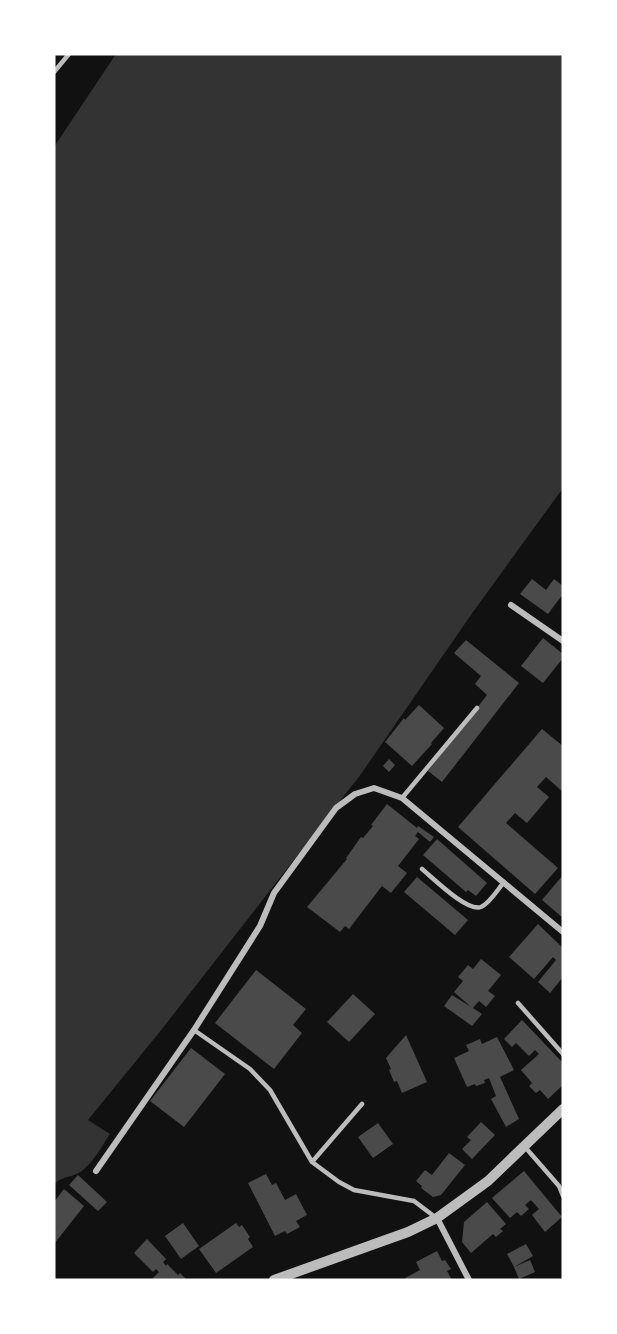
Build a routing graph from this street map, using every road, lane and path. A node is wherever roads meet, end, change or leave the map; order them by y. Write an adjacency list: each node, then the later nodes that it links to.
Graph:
1 (69, 54): 2 (lane)
2 (54, 72)
3 (511, 604): 4 (street)
4 (563, 641)
5 (477, 708): 6 (lane)
6 (402, 798): 8 (street); 11 (street)
7 (422, 869): 8 (lane)
8 (504, 882): 9 (street)
9 (563, 932)
10 (518, 1003): 12 (lane)
11 (194, 1030): 16 (lane); 17 (street)
12 (563, 1054)
13 (362, 1104): 16 (lane)
14 (563, 1109): 15 (street)
15 (525, 1147): 18 (lane); 19 (street)
16 (312, 1162): 19 (lane)
17 (96, 1171)
18 (563, 1196)
19 (437, 1218): 20 (street); 21 (street)
20 (274, 1280)
21 (469, 1280)

